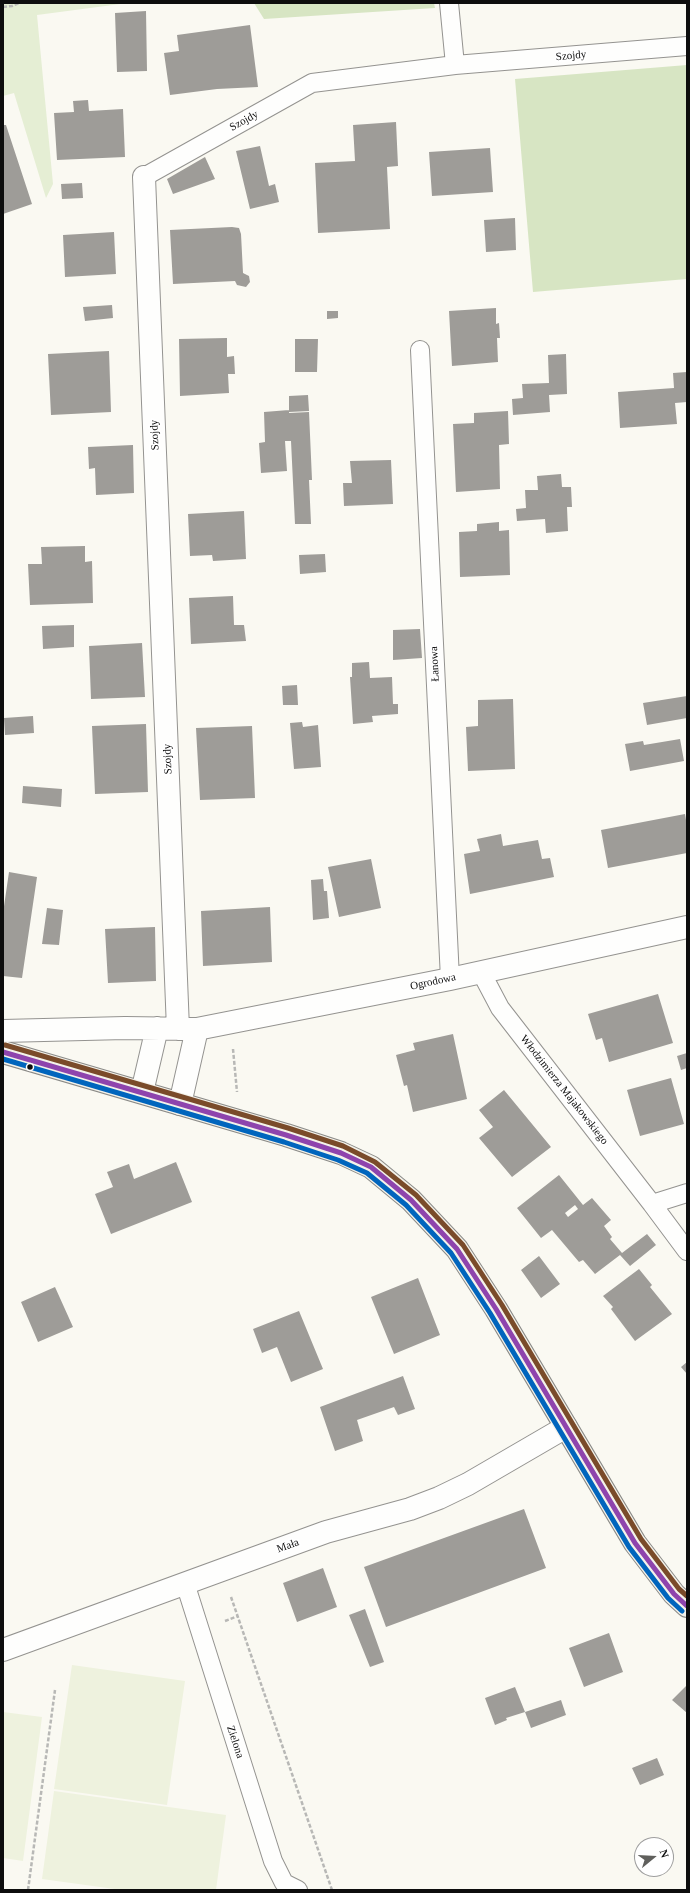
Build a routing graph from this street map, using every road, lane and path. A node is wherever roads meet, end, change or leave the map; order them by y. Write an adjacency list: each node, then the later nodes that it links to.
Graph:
1 (19, 3): 3 (path)
2 (449, 3): 5 (lane)
3 (3, 7)
4 (687, 46): 5 (lane, Szojdy)
5 (455, 65): 6 (lane, Szojdy)
6 (144, 177): 12 (street, Szojdy)
7 (420, 350): 10 (lane, Łanowa)
8 (687, 927): 9 (street, Ogrodowa)
9 (481, 972): 10 (street, Ogrodowa); 20 (lane, Włodzimierza Majakowskiego)
10 (450, 979): 12 (street, Ogrodowa)
11 (157, 1028): 12 (street, Ogrodowa); 13 (street, Ogrodowa); 16 (street)
12 (188, 1029): 18 (street, Szojdy)
13 (3, 1031)
14 (233, 1041): 17 (path)
15 (3, 1052): 16 (street)
16 (142, 1092): 18 (street)
17 (237, 1094)
18 (180, 1104): 22 (street)
19 (687, 1193): 20 (lane)
20 (652, 1204): 21 (lane, Włodzimierza Majakowskiego)
21 (687, 1251)
22 (566, 1428): 23 (street, Mała); 25 (street)
23 (185, 1583): 26 (street, Mała); 29 (lane, Zielona)
24 (228, 1590): 30 (path)
25 (687, 1606)
26 (3, 1650)
27 (55, 1690): 28 (path)
28 (28, 1890)
29 (298, 1890)
30 (332, 1890)

